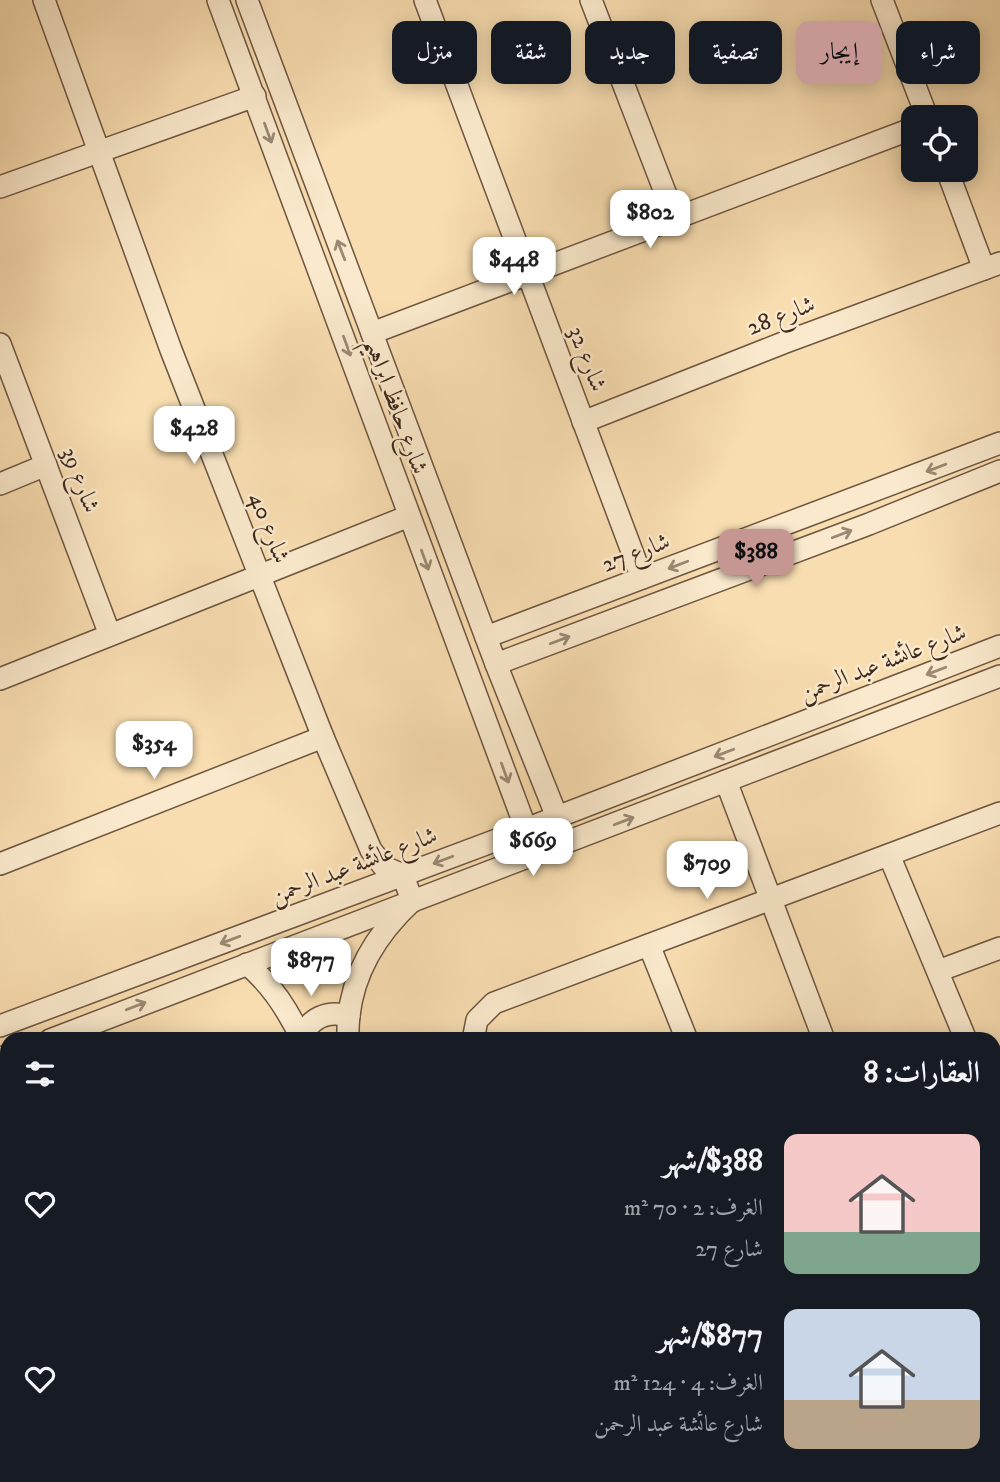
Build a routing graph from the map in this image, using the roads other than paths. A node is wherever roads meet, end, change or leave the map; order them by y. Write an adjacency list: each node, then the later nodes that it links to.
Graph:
1 (44, 0): 10 (street, شارع 40)
2 (218, 0): 7 (street, شارع حافظ ابراهيم)
3 (247, 0): 16 (street, شارع حافظ ابراهيم, one-way to 3)
4 (425, 0): 15 (street, شارع 32)
5 (591, 0): 13 (street)
6 (882, 0): 8 (street)
7 (255, 96): 10 (street); 23 (street, شارع حافظ ابراهيم, one-way to 23)
8 (922, 105)
9 (901, 133): 13 (street)
10 (99, 152): 12 (street); 24 (street, شارع 40)
11 (953, 182): 14 (street)
12 (0, 187)
13 (675, 218): 15 (street)
14 (992, 266): 18 (street, شارع 28)
15 (528, 274): 16 (street); 18 (street, شارع 32)
16 (372, 333): 27 (street, شارع حافظ ابراهيم)
17 (0, 344): 20 (street, شارع 39)
18 (583, 422): 25 (street, شارع 32)
19 (1000, 443): 25 (street, شارع 27, one-way to 25)
20 (46, 465): 22 (street); 26 (street, شارع 39)
21 (1000, 471): 29 (street, one-way to 21)
22 (0, 484)
23 (409, 516): 24 (street); 38 (street, شارع حافظ ابراهيم, one-way to 38)
24 (259, 574): 26 (street); 33 (street, شارع 40)
25 (642, 579): 27 (street, شارع 27)
26 (110, 635): 31 (street)
27 (486, 637): 29 (street, شارع حافظ ابراهيم)
28 (1000, 646): 32 (street, شارع عائشة عبد الرحمن, one-way to 32)
29 (496, 664): 37 (street, شارع حافظ ابراهيم)
30 (1000, 676): 34 (street)
31 (0, 679)
32 (824, 715): 34 (street); 37 (street, شارع عائشة عبد الرحمن, one-way to 37)
33 (323, 737): 40 (street); 41 (street, شارع 40)
34 (834, 740): 35 (street)
35 (726, 781): 42 (street); 43 (street, one-way to 35)
36 (1000, 813): 39 (street)
37 (557, 817): 38 (street, شارع عائشة عبد الرحمن)
38 (526, 830): 41 (street, شارع عائشة عبد الرحمن, one-way to 41)
39 (889, 855): 42 (street); 48 (street)
40 (0, 864)
41 (403, 876): 43 (street); 46 (street, شارع عائشة عبد الرحمن, one-way to 46)
42 (771, 899): 44 (street); 58 (street)
43 (412, 901): 47 (street); 50 (street)
44 (649, 945): 56 (street); 57 (street)
45 (1000, 948): 48 (street)
46 (170, 963): 49 (street); 51 (street, شارع عائشة عبد الرحمن)
47 (247, 964): 49 (street); 53 (street)
48 (938, 971): 59 (street)
49 (183, 989): 52 (street, one-way to 49)
50 (349, 1016): 54 (street); 55 (street)
51 (0, 1027)
52 (71, 1032)
53 (297, 1032)
54 (305, 1032)
55 (348, 1032)
56 (475, 1032)
57 (684, 1032)
58 (821, 1032)
59 (963, 1032)

